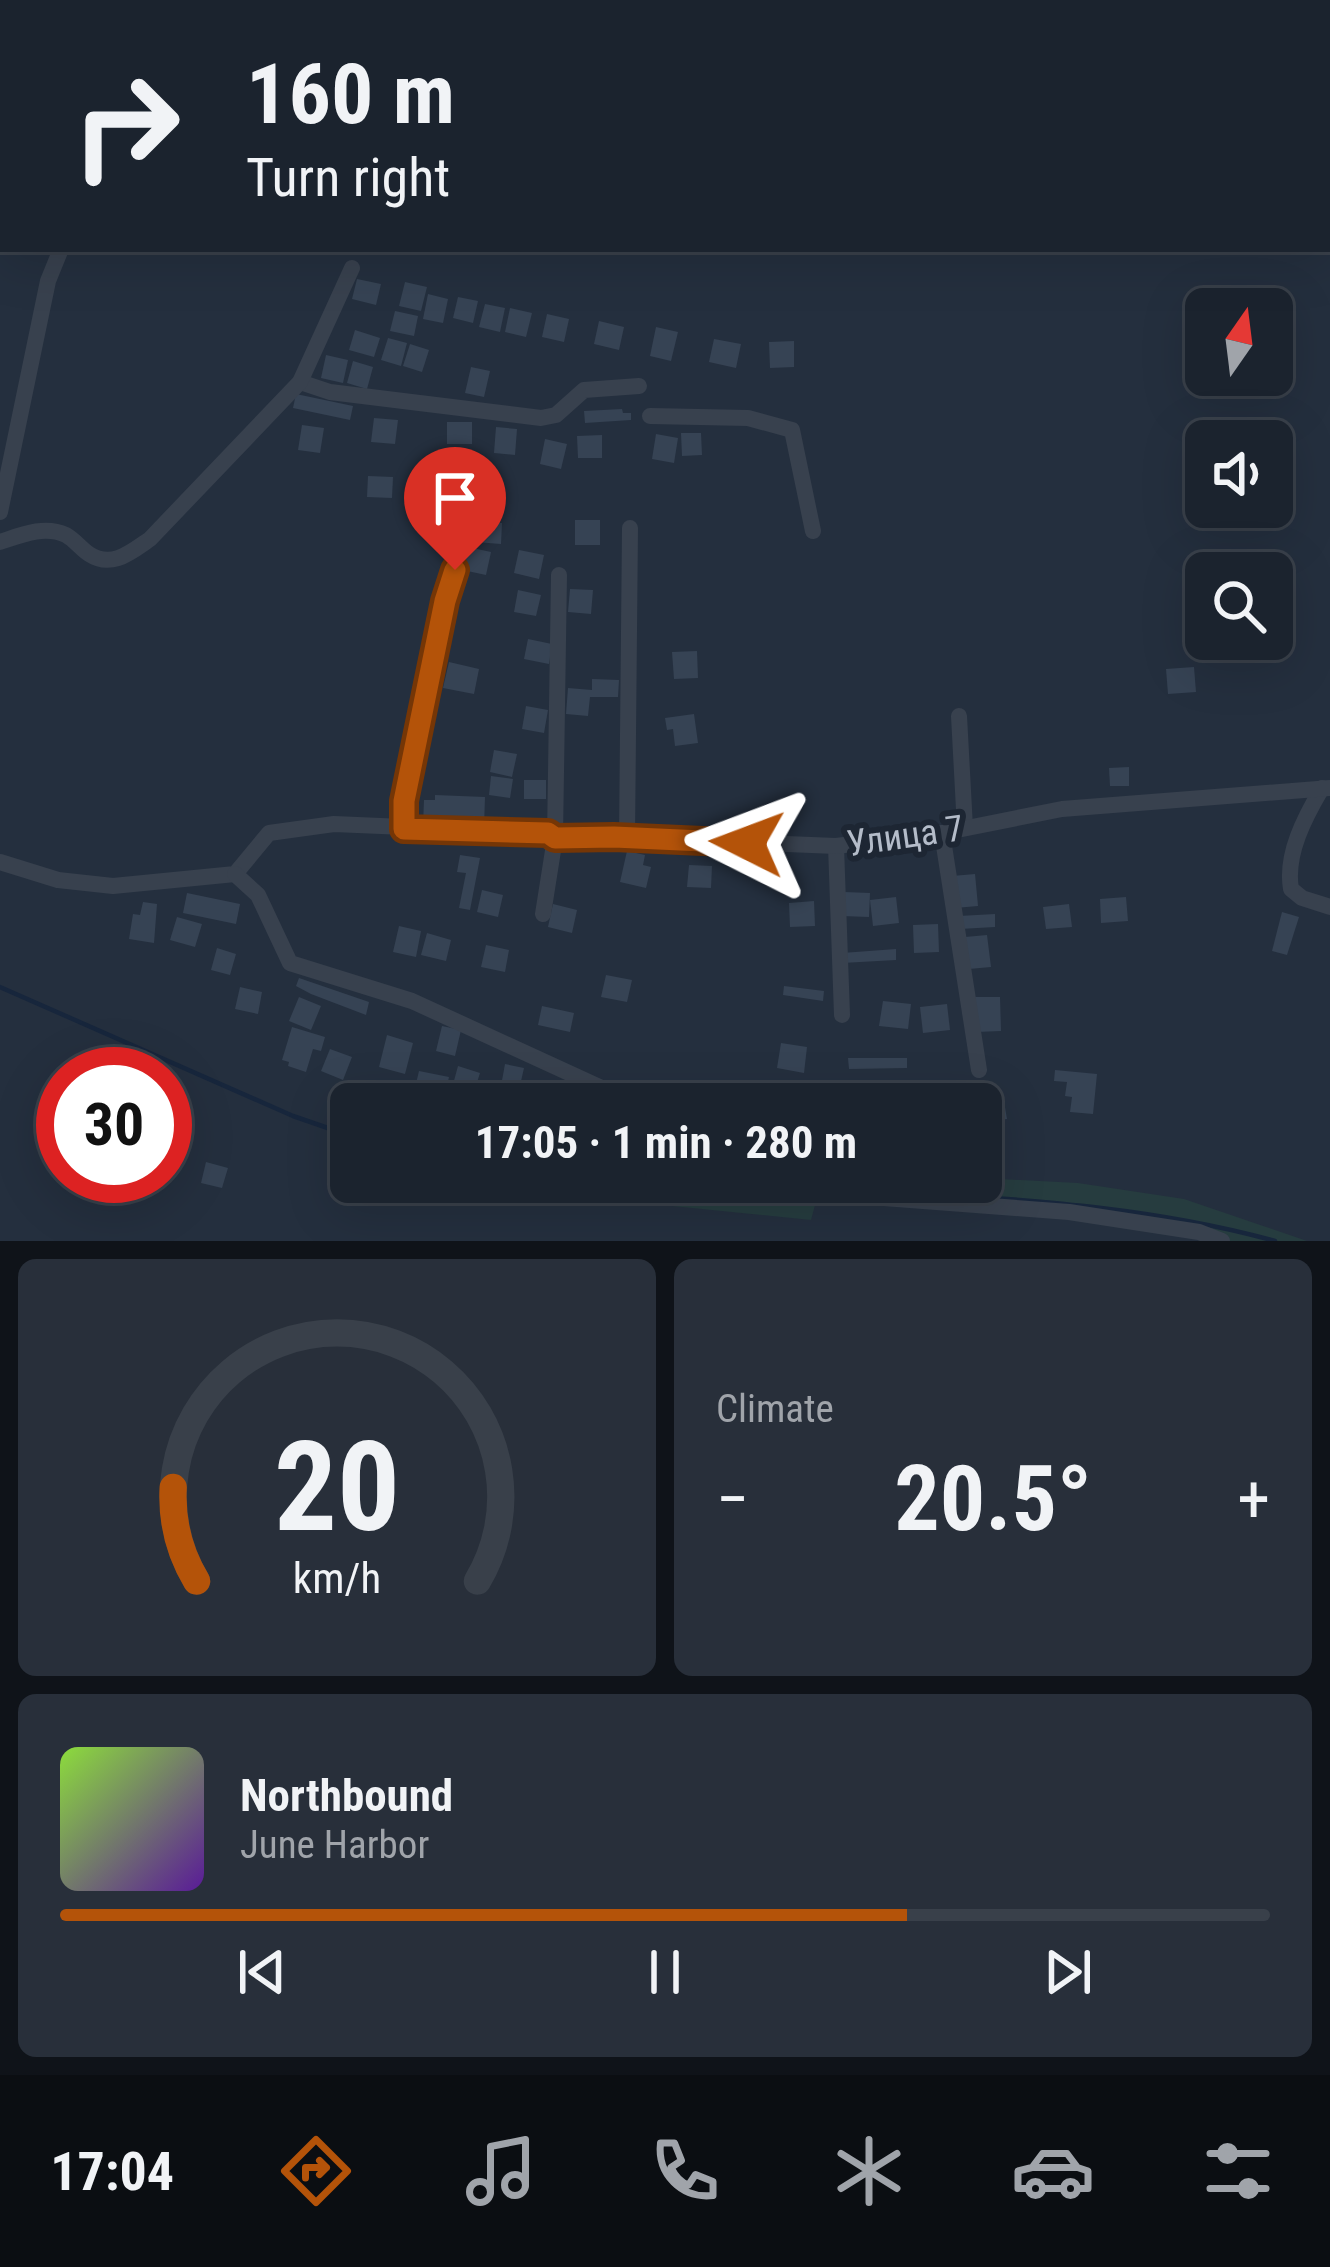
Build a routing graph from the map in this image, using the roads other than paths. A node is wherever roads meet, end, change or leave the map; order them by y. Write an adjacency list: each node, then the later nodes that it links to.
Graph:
1 (60, 252): 6 (street)
2 (352, 268): 3 (street)
3 (300, 382): 4 (street); 9 (street)
4 (639, 386)
5 (650, 416): 8 (street)
6 (0, 512)
7 (630, 528): 18 (street)
8 (813, 531)
9 (0, 542)
10 (455, 570): 15 (street)
11 (559, 574): 17 (street)
12 (958, 716): 14 (street)
13 (1326, 788): 14 (street, Улица 7); 22 (street)
14 (964, 828): 16 (street, Улица 7)
15 (404, 829): 17 (street, Улица 7); 21 (street, Улица 7)
16 (942, 833): 19 (street, Улица 7); 25 (street)
17 (555, 838): 18 (street, Улица 7); 23 (street)
18 (627, 838): 19 (street, Улица 7)
19 (836, 846): 24 (street)
20 (0, 862): 21 (street)
21 (236, 874): 26 (street)
22 (1330, 908)
23 (543, 914)
24 (842, 1015)
25 (979, 1070)
26 (591, 1083)
27 (950, 1203): 28 (street)
28 (1222, 1241)

